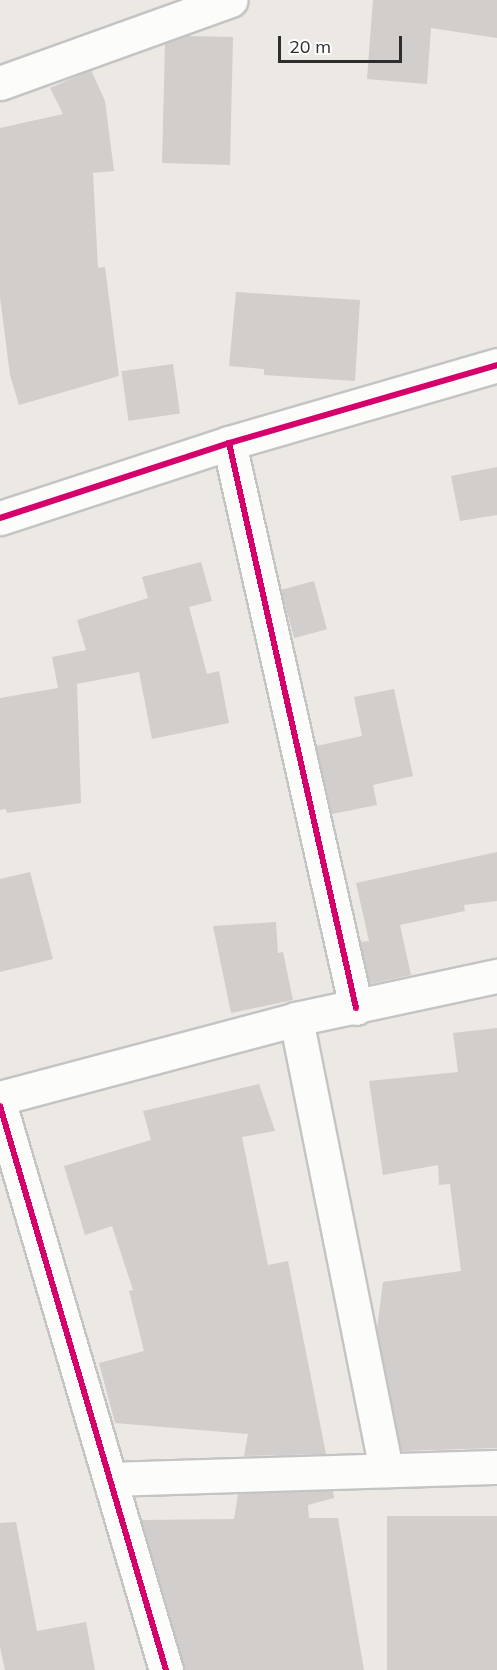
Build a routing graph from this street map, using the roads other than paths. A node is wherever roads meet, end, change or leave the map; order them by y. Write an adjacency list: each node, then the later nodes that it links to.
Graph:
1 (230, 0): 2 (street)
2 (0, 83)
3 (497, 365): 4 (street)
4 (229, 442): 5 (street); 7 (street)
5 (0, 518)
6 (497, 975): 7 (street)
7 (356, 1008): 8 (street)
8 (296, 1019): 9 (street); 12 (street)
9 (0, 1098)
10 (0, 1106): 13 (street)
11 (497, 1467): 12 (street)
12 (386, 1470): 13 (street)
13 (110, 1479): 14 (street)
14 (166, 1670)

